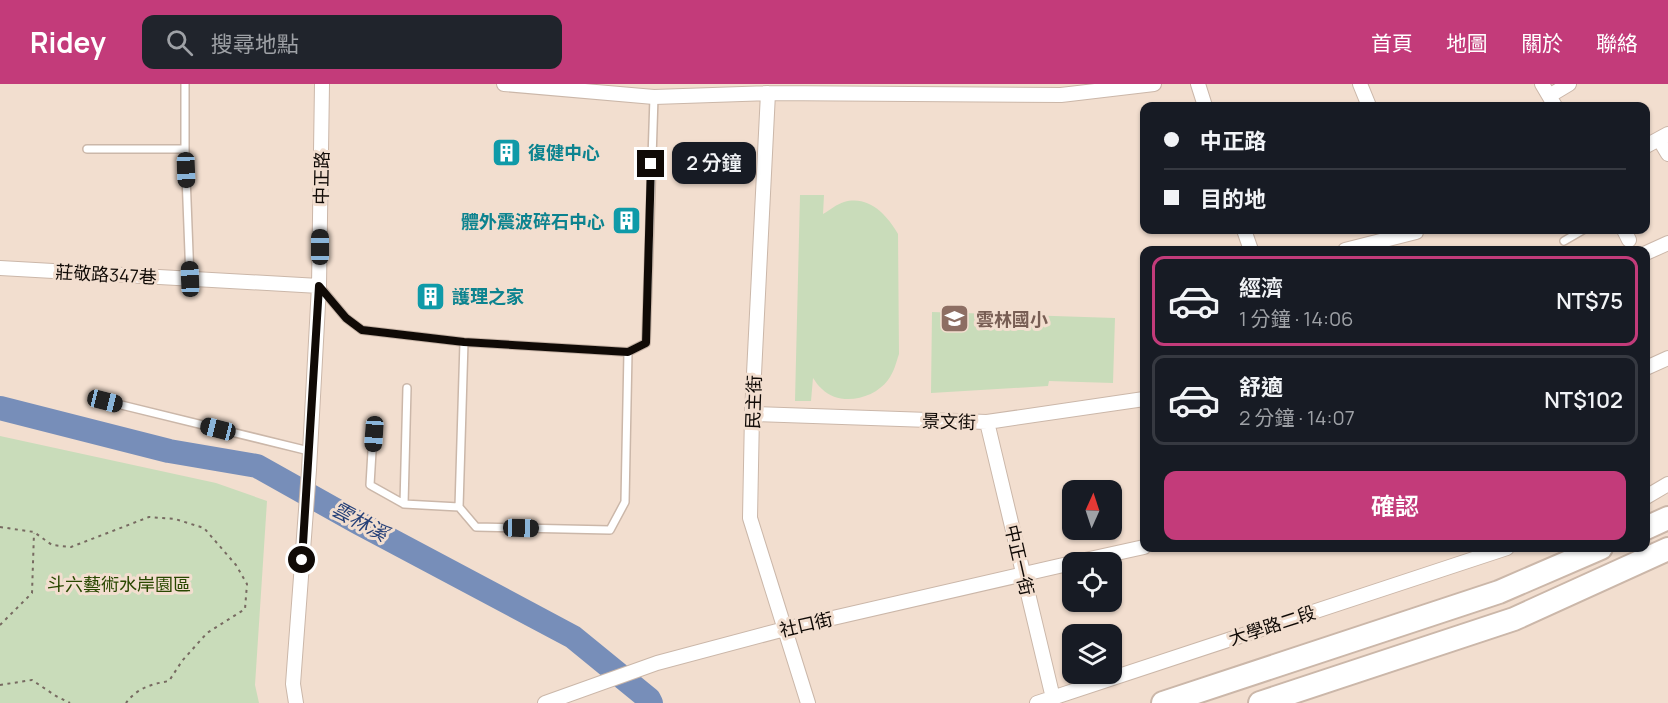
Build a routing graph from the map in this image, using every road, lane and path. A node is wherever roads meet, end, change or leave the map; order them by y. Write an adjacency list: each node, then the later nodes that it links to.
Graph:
1 (185, 84): 18 (lane)
2 (322, 84): 28 (street, 中正路)
3 (504, 84): 10 (street)
4 (1154, 84): 8 (street)
5 (1198, 84): 13 (street)
6 (1360, 84): 14 (street)
7 (1569, 84): 12 (street)
8 (1128, 86): 9 (street)
9 (872, 89): 11 (street)
10 (654, 91): 11 (street); 30 (lane)
11 (768, 93): 36 (street, 民主街)
12 (1549, 96)
13 (1204, 102)
14 (1367, 102)
15 (1664, 136): 16 (street); 19 (street)
16 (1650, 144)
17 (87, 149): 18 (lane)
18 (185, 149): 27 (lane)
19 (1668, 154)
20 (1408, 234): 24 (street)
21 (1576, 234): 22 (lane)
22 (1564, 241)
23 (1668, 243): 25 (street)
24 (1361, 246)
25 (1650, 251)
26 (0, 268): 27 (street, 莊敬路347巷)
27 (190, 279): 28 (street, 莊敬路347巷)
28 (319, 286): 29 (lane); 39 (street, 中正路)
29 (464, 342): 30 (lane); 43 (lane)
30 (628, 352): 43 (lane)
31 (1668, 358): 32 (street)
32 (1650, 366)
33 (407, 388): 42 (lane)
34 (1140, 400): 37 (street, 景文街)
35 (105, 401): 39 (lane)
36 (752, 414): 37 (street, 景文街); 58 (street, 民主街)
37 (987, 422): 56 (street, 中正一街)
38 (374, 434): 42 (lane)
39 (309, 451): 63 (street, 中正路)
40 (1668, 484): 41 (street)
41 (1650, 494)
42 (404, 504): 43 (lane)
43 (459, 507)
44 (1668, 518): 45 (main road)
45 (1650, 526)
46 (0, 527): 47 (path)
47 (33, 532): 57 (path); 62 (path)
48 (1140, 548): 50 (street, 社口街)
49 (1668, 549): 55 (main road)
50 (1122, 552)
51 (1495, 552): 60 (street, 大學路二段)
52 (1591, 552): 67 (main road)
53 (1602, 552): 55 (main road)
54 (1062, 566): 56 (street, 社口街)
55 (1614, 573): 68 (main road)
56 (1023, 575): 58 (street, 社口街); 60 (street, 中正一街)
57 (0, 625)
58 (785, 629): 64 (street, 社口街); 65 (street, 民主街)
59 (0, 685): 61 (path)
60 (1053, 698): 66 (street, 大學路二段)
61 (70, 703)
62 (126, 703)
63 (296, 703)
64 (545, 703)
65 (808, 703)
66 (1037, 703)
67 (1164, 703)
68 (1260, 703)

